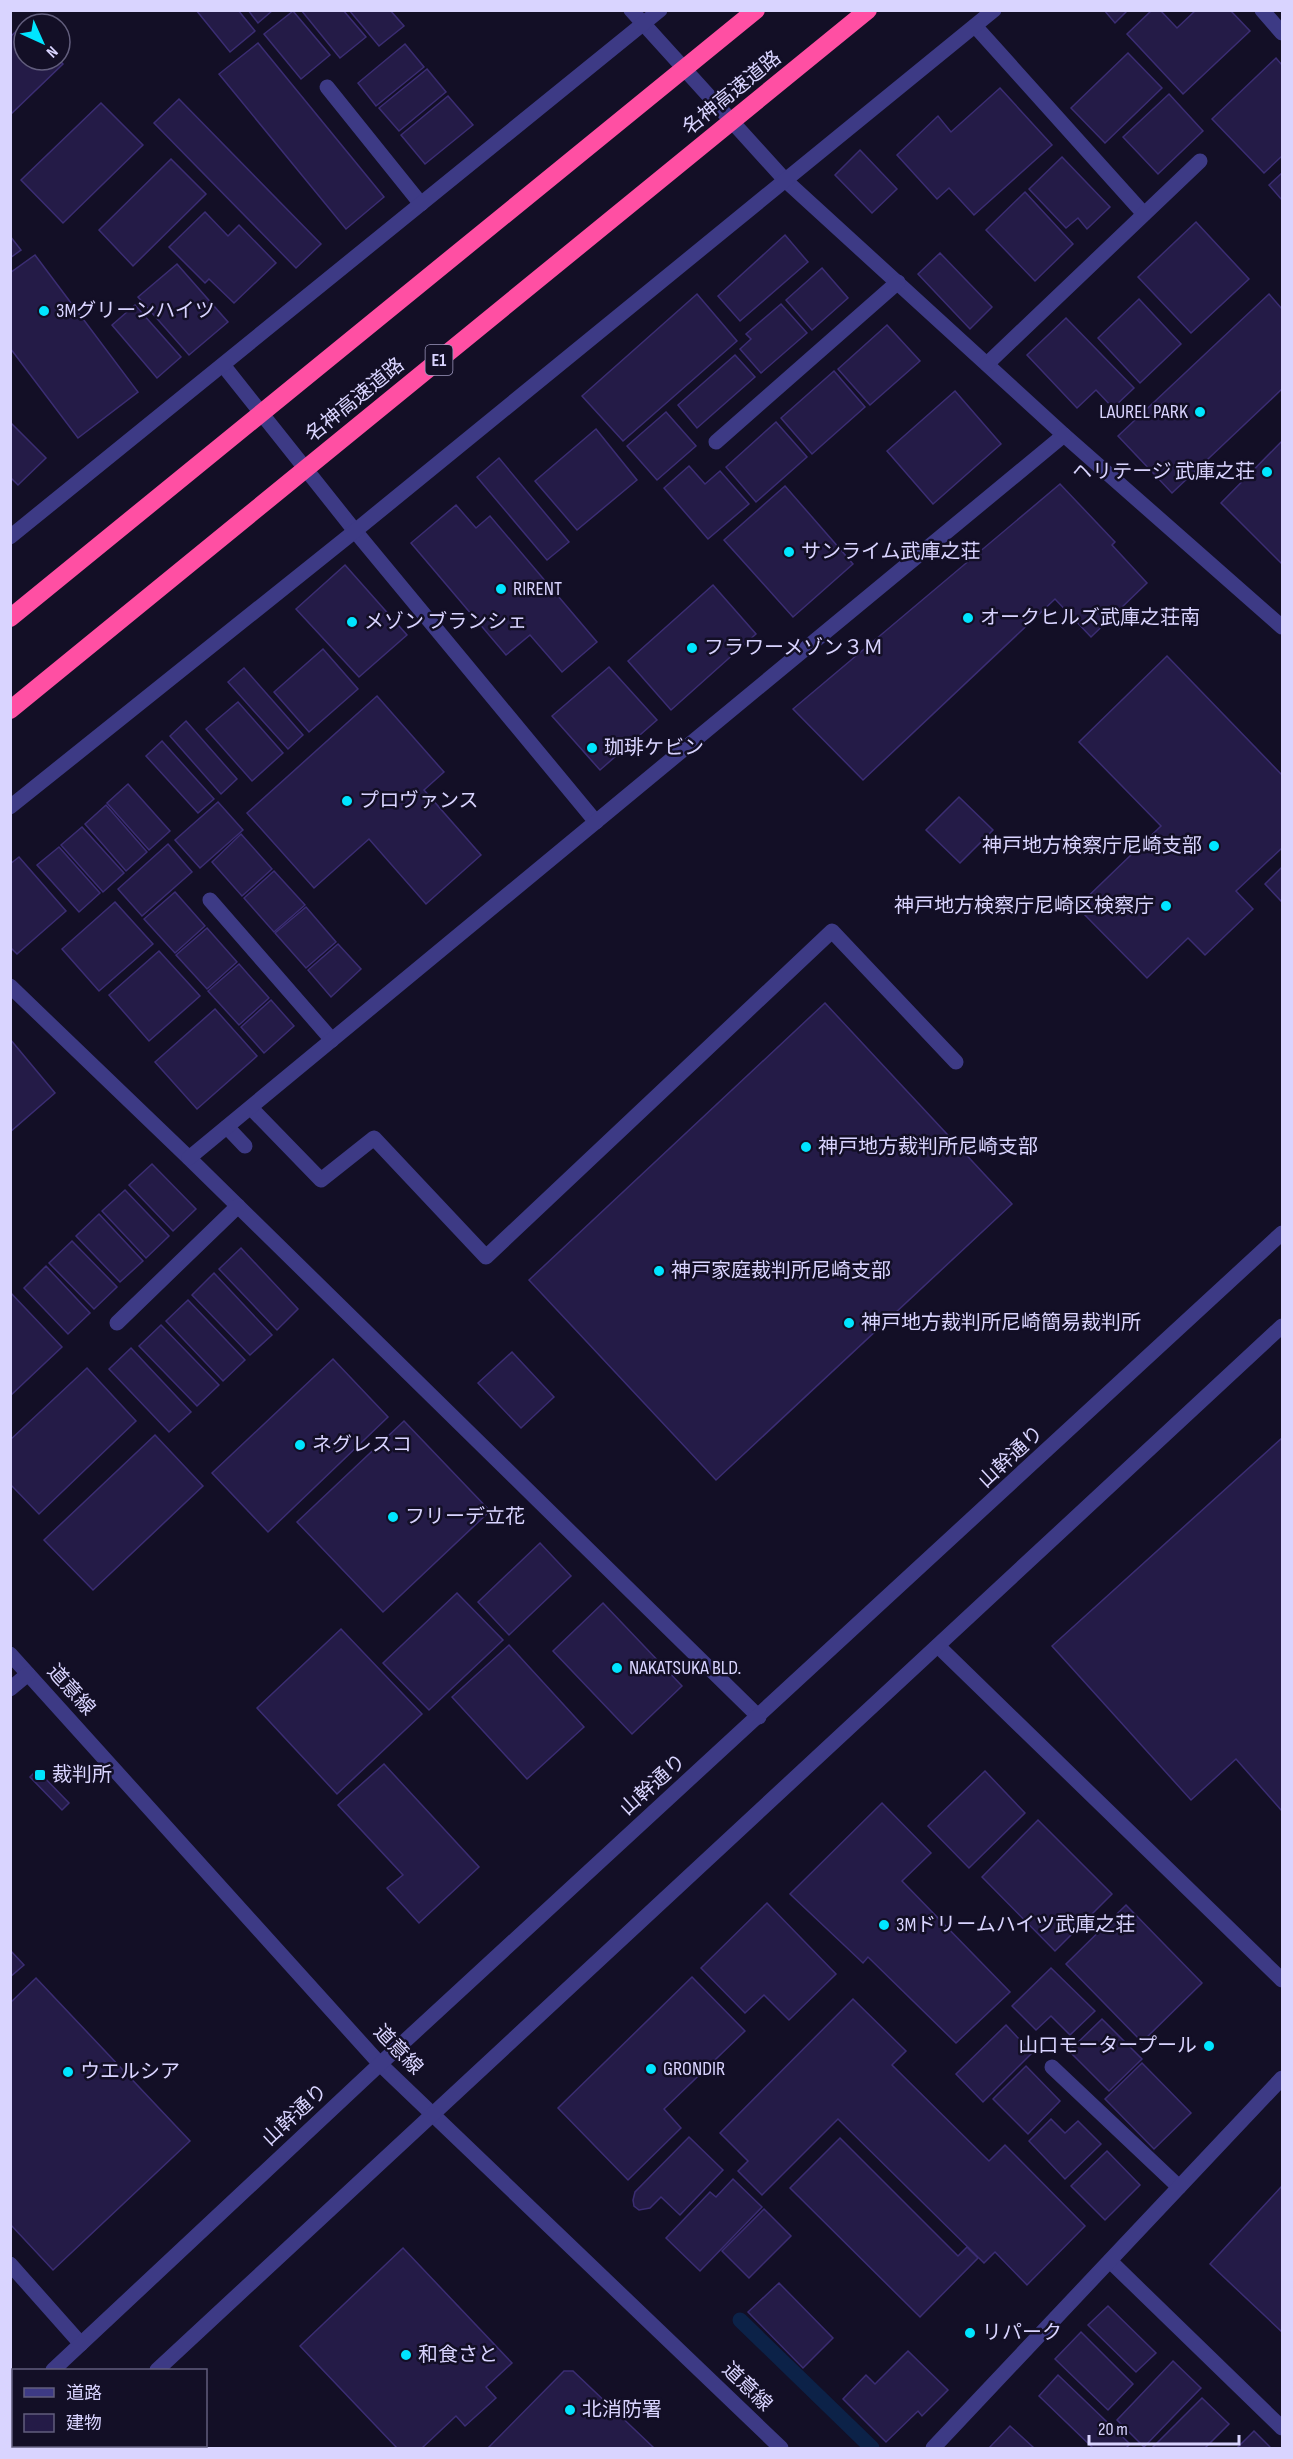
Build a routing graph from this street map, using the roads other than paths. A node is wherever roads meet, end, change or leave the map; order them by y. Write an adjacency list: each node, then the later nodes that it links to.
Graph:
1 (631, 10): 7 (street)
2 (660, 10): 7 (street)
3 (756, 10): 22 (highway, bridge)
4 (868, 10): 24 (highway, 名神高速道路 / E1, bridge)
5 (993, 10): 8 (street)
6 (1262, 10): 9 (street)
7 (644, 23): 12 (street); 13 (street)
8 (975, 26): 12 (street); 14 (street)
9 (1282, 33)
10 (327, 87): 13 (street)
11 (1200, 161): 14 (street)
12 (785, 180): 15 (street); 20 (street)
13 (421, 204): 17 (street)
14 (1144, 214): 16 (street)
15 (898, 282): 16 (street); 19 (street)
16 (987, 364): 18 (street)
17 (223, 365): 20 (street); 21 (street)
18 (1064, 435): 23 (street); 26 (street)
19 (716, 442)
20 (356, 531): 25 (street); 26 (street)
21 (10, 537)
22 (10, 618)
23 (1282, 627)
24 (10, 710)
25 (10, 807)
26 (596, 822): 29 (street)
27 (210, 900): 29 (street)
28 (10, 986): 34 (street)
29 (332, 1040): 31 (street)
30 (956, 1062): 31 (street)
31 (251, 1108): 32 (street)
32 (227, 1127): 33 (street); 34 (street)
33 (245, 1146)
34 (189, 1158): 35 (street)
35 (238, 1206): 37 (street); 43 (street)
36 (1282, 1233): 43 (street, 山幹通り)
37 (117, 1323)
38 (1282, 1326): 39 (street)
39 (938, 1646): 44 (street); 48 (street)
40 (10, 1654): 41 (street, 道意線)
41 (28, 1674): 42 (street); 45 (street, 道意線)
42 (10, 1689)
43 (759, 1717): 45 (street, 山幹通り)
44 (1282, 1980)
45 (380, 2064): 48 (street, 道意線); 52 (street, 山幹通り)
46 (1052, 2067): 49 (street)
47 (1282, 2078): 49 (street)
48 (432, 2115): 54 (street); 56 (street, 道意線)
49 (1179, 2187): 50 (street)
50 (1110, 2261): 55 (street); 57 (street)
51 (10, 2264): 52 (street)
52 (81, 2344): 53 (street, 山幹通り)
53 (54, 2369)
54 (158, 2369)
55 (1282, 2428)
56 (781, 2448)
57 (933, 2448)

